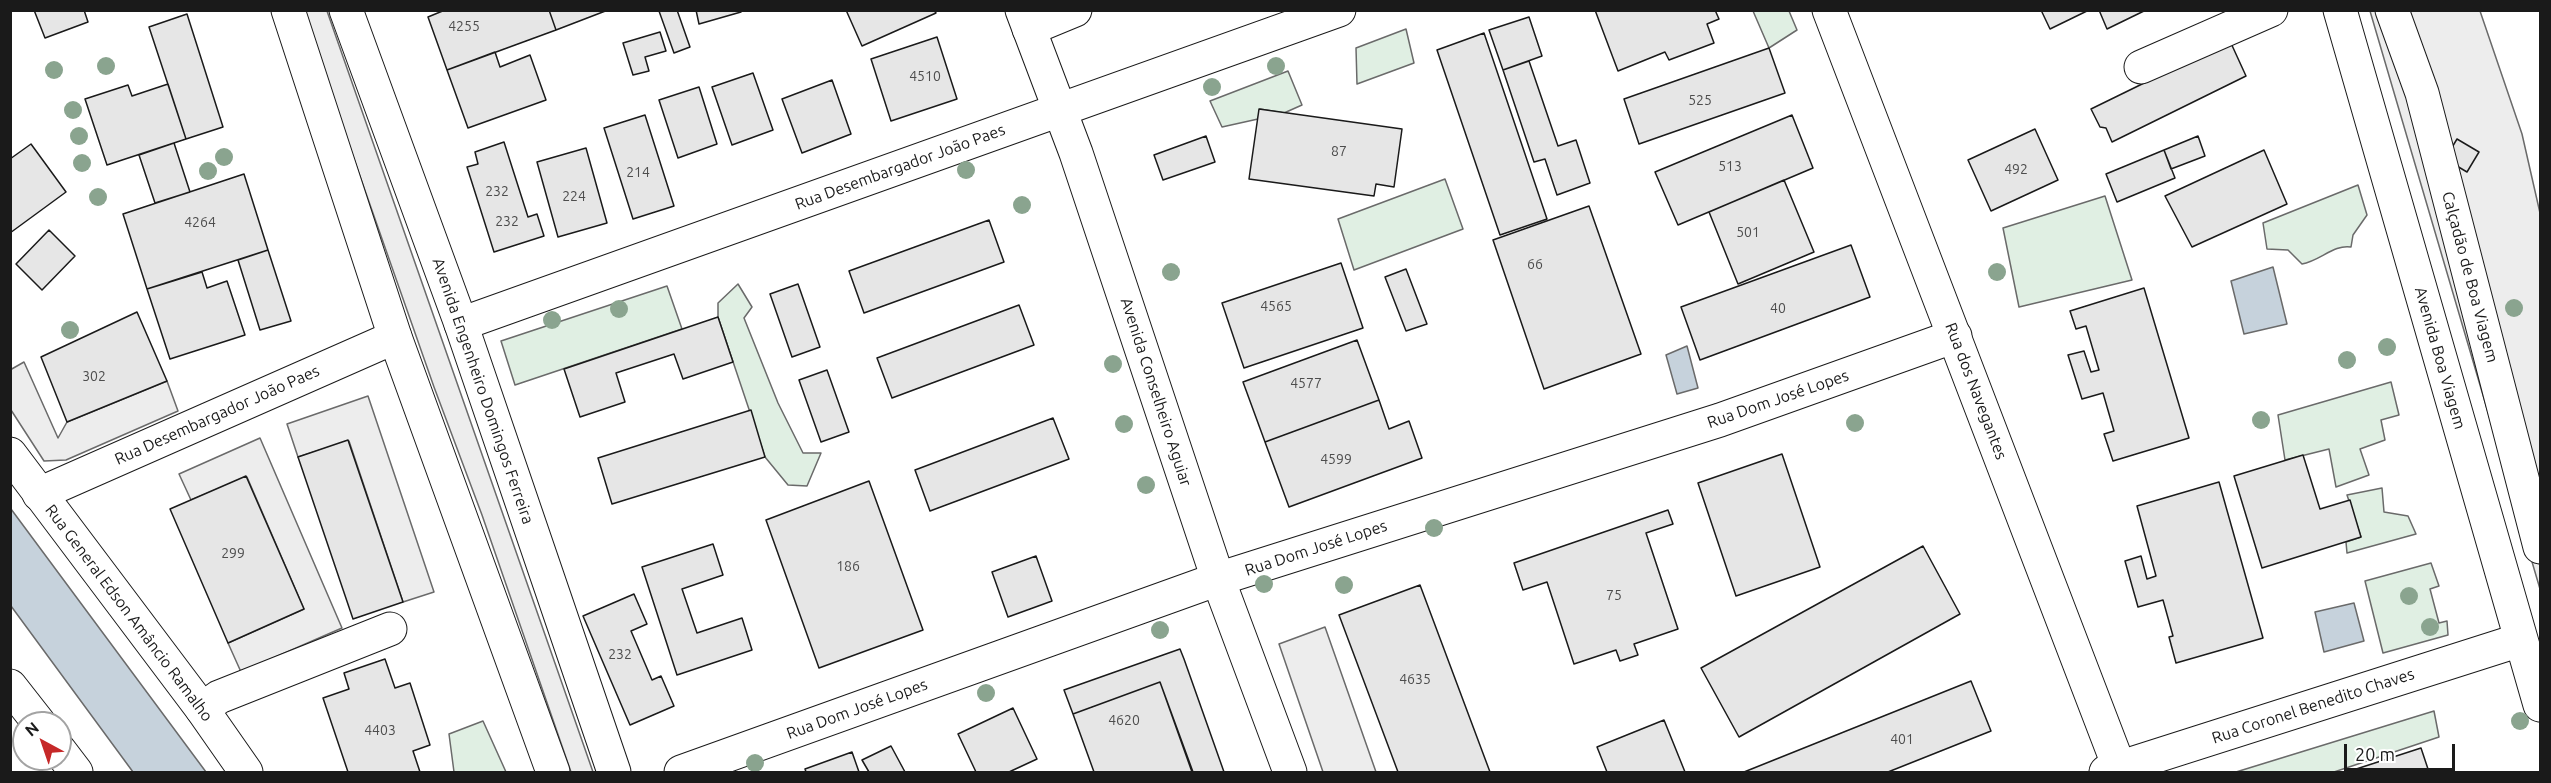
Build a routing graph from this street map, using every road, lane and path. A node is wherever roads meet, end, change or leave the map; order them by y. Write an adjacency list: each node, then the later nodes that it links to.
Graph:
1 (288, 10): 14 (main road)
2 (346, 10): 12 (main road, Avenida Engenheiro Domingos Ferreira)
3 (1075, 10): 9 (main road)
4 (1829, 10): 13 (main road, Rua dos Navegantes)
5 (2271, 10): 10 (main road)
6 (2340, 10): 20 (main road, Avenida Boa Viagem)
7 (2392, 10): 17 (main road, Calçadão de Boa Viagem)
8 (1335, 11): 11 (main road, Rua Desembargador João Paes)
9 (1026, 20): 11 (main road, Avenida Conselheiro Aguiar)
10 (2141, 67)
11 (1061, 110): 12 (main road, Rua Desembargador João Paes); 18 (main road, Avenida Conselheiro Aguiar)
12 (461, 324): 28 (main road, Avenida Engenheiro Domingos Ferreira)
13 (1955, 336): 18 (main road, Rua Dom José Lopes); 25 (main road, Rua dos Navegantes)
14 (396, 337): 16 (main road, Rua Desembargador João Paes); 27 (main road)
15 (10, 454): 16 (main road, Rua General Edson Amâncio Ramalho)
16 (39, 494): 23 (main road, Rua General Edson Amâncio Ramalho)
17 (2541, 547)
18 (1218, 579): 29 (main road, Rua Dom José Lopes); 30 (main road, Avenida Conselheiro Aguiar)
19 (390, 629): 23 (main road)
20 (2520, 640): 22 (main road, Avenida Boa Viagem); 25 (main road, Rua Coronel Benedito Chaves)
21 (10, 686): 24 (main road)
22 (2541, 705)
23 (206, 706): 26 (main road, Rua General Edson Amâncio Ramalho)
24 (30, 711)
25 (2116, 771)
26 (246, 772)
27 (553, 772)
28 (614, 772)
29 (681, 772)
30 (1290, 772)

